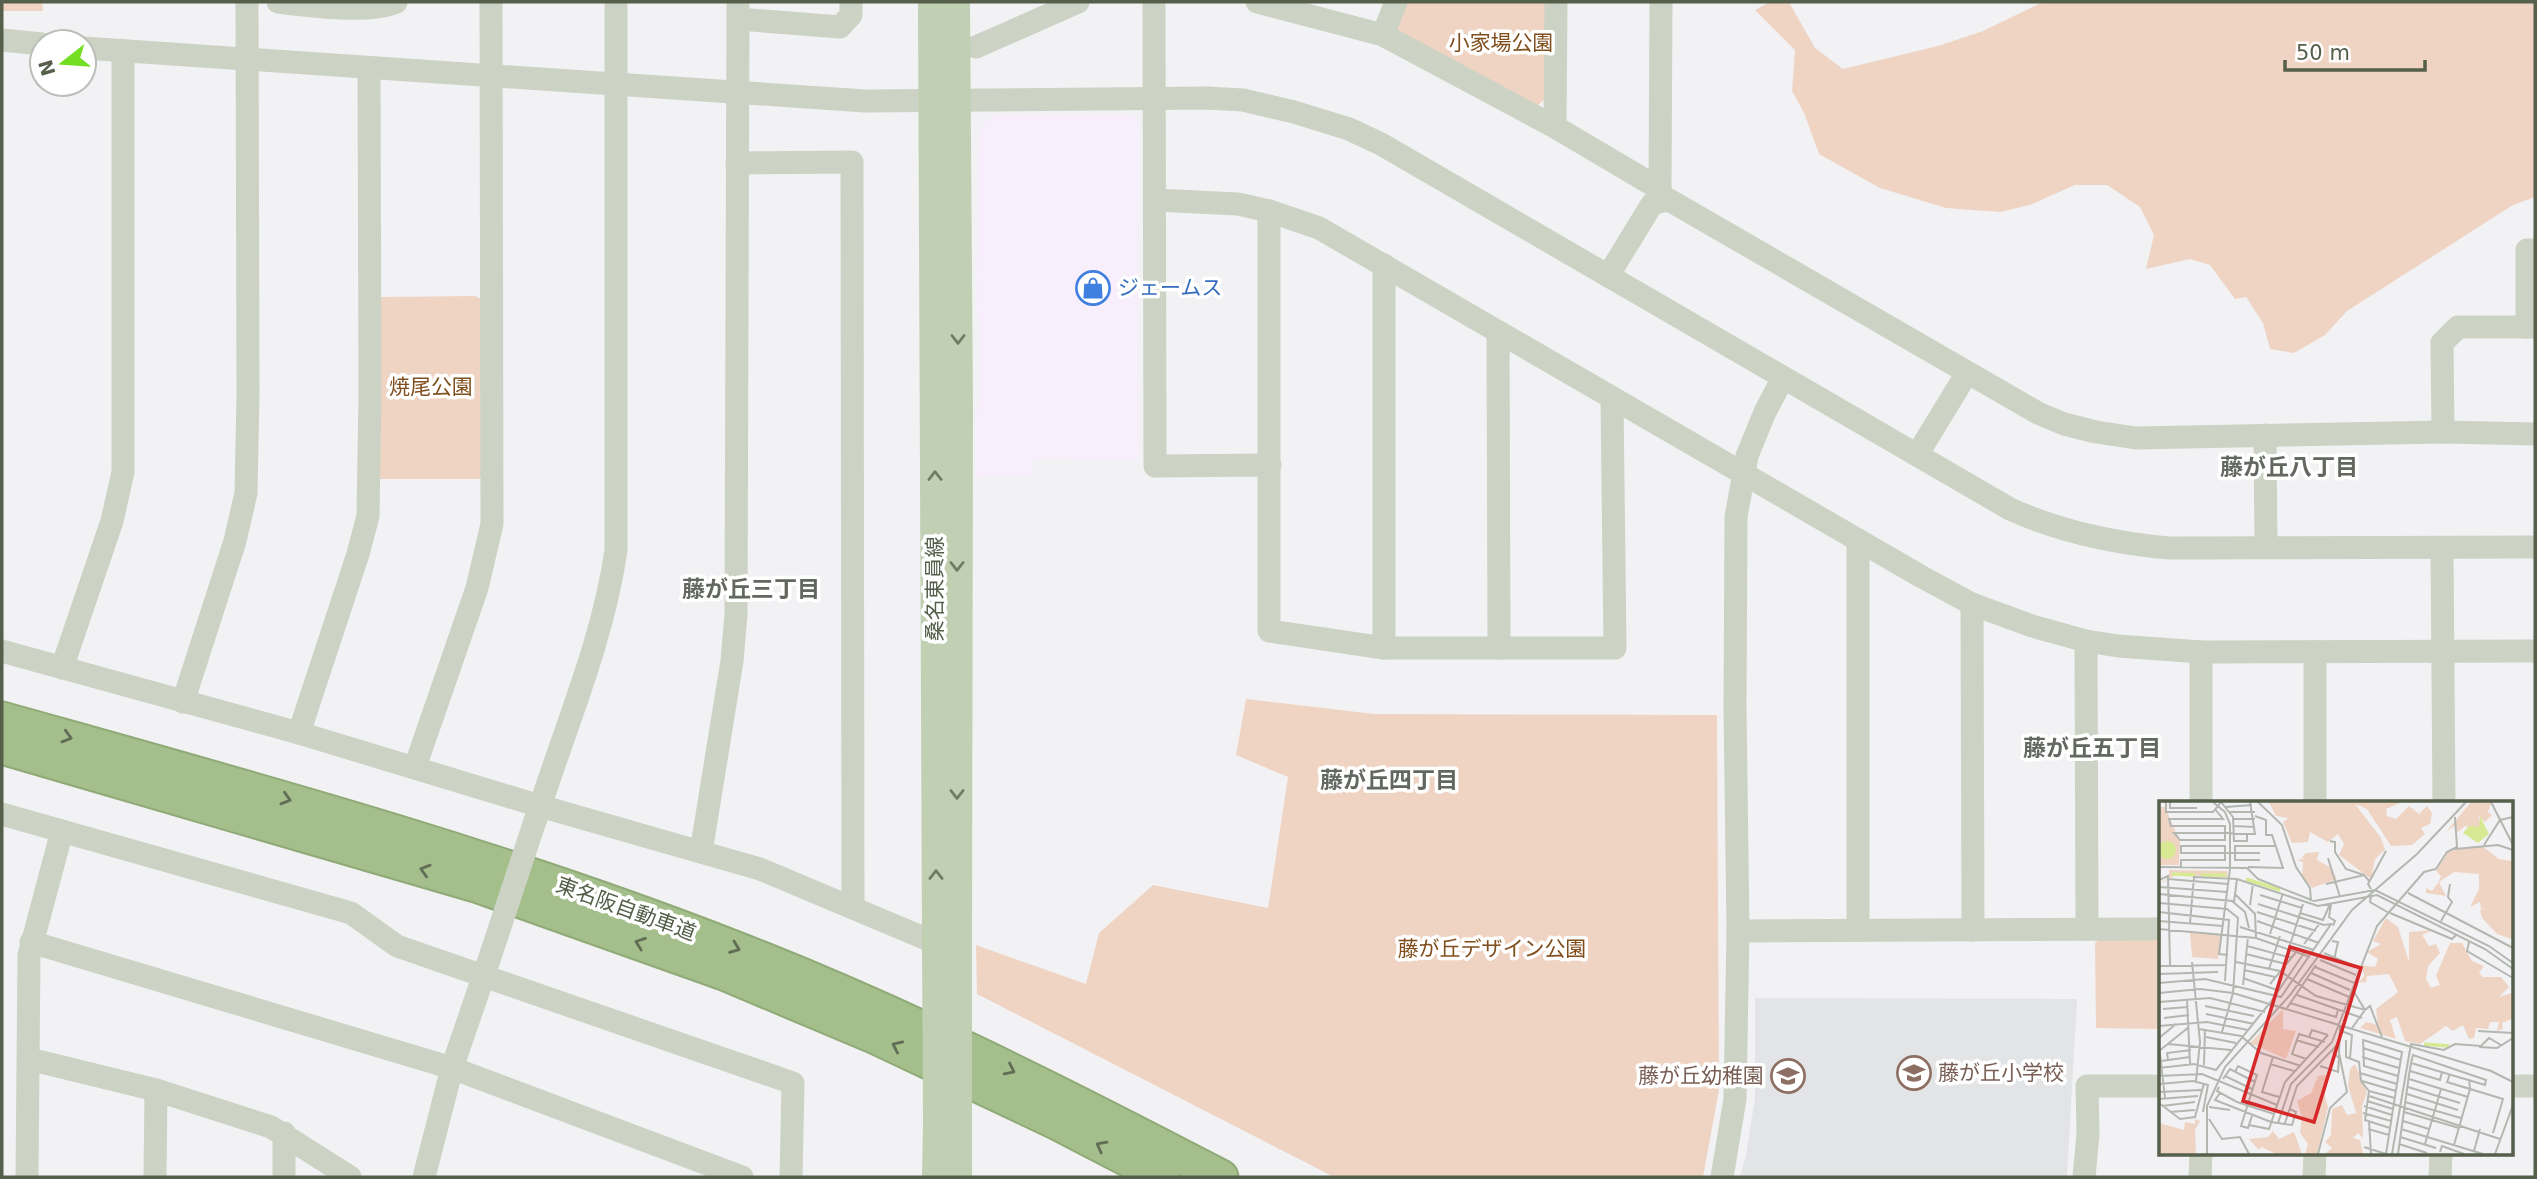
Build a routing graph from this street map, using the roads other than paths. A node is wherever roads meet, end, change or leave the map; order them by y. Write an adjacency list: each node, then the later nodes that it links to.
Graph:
1 (247, 2): 24 (street)
2 (278, 2): 3 (street)
3 (396, 2)
4 (491, 2): 26 (street)
5 (616, 2): 27 (street)
6 (851, 2): 16 (street)
7 (932, 2): 30 (main road, 桑名東員線)
8 (950, 2): 30 (main road)
9 (956, 2): 30 (main road, 桑名東員線)
10 (1078, 2): 17 (street)
11 (1154, 2): 29 (street)
12 (1257, 2): 18 (street)
13 (1396, 2): 18 (street)
14 (1556, 2): 31 (street)
15 (1661, 2): 33 (street)
16 (738, 10): 28 (street)
17 (1041, 10): 21 (street)
18 (1383, 35): 31 (street)
19 (2, 40): 20 (street)
20 (28, 43)
21 (976, 47)
22 (98, 49): 23 (street)
23 (123, 51): 24 (street); 63 (street)
24 (247, 60): 25 (street); 64 (street)
25 (369, 69): 26 (street); 66 (street)
26 (492, 78): 27 (street); 68 (street)
27 (617, 86): 28 (street); 73 (street)
28 (738, 94): 30 (street); 32 (street)
29 (1155, 97): 30 (street); 34 (street); 38 (street)
30 (943, 99): 83 (main road, 桑名東員線, one-way to 30); 83 (main road, 桑名東員線, one-way to 83)
31 (1555, 127): 33 (street)
32 (737, 163): 75 (street); 76 (street)
33 (1661, 195): 38 (street); 41 (street)
34 (1155, 200): 35 (street); 48 (street)
35 (1269, 211): 37 (street); 48 (street)
36 (2535, 250): 39 (street)
37 (1384, 265): 40 (street); 57 (street)
38 (1608, 276): 42 (street)
39 (2531, 327): 44 (street)
40 (1498, 332): 43 (street); 56 (street)
41 (1966, 373): 46 (street); 47 (street)
42 (1783, 378): 47 (street); 49 (street)
43 (1612, 398): 49 (street); 56 (street)
44 (2443, 432): 45 (street); 46 (street)
45 (2535, 434)
46 (2265, 435): 51 (street)
47 (1917, 455): 51 (street)
48 (1270, 465): 57 (street)
49 (1743, 474): 50 (street); 81 (street)
50 (1858, 540): 54 (street); 77 (street)
51 (2266, 547): 53 (street)
52 (2535, 547): 53 (street)
53 (2442, 548): 59 (street)
54 (1972, 604): 55 (street); 80 (street)
55 (2086, 641): 61 (street); 78 (street)
56 (1499, 648): 57 (street)
57 (1384, 649)
58 (2, 651): 63 (street)
59 (2444, 651): 60 (street); 62 (street); 71 (street)
60 (2535, 651)
61 (2201, 652): 62 (street); 69 (street)
62 (2315, 652): 70 (street)
63 (62, 668): 64 (street)
64 (183, 702): 66 (street)
65 (2, 719): 107 (highway, 東名阪自動車道, one-way to 107)
66 (299, 733): 68 (street)
67 (2, 747): 106 (highway, 東名阪自動車道, one-way to 67)
68 (415, 767): 73 (street)
69 (2201, 801)
70 (2315, 801)
71 (2444, 801)
72 (2, 814): 74 (street)
73 (537, 814): 75 (street); 84 (street, bridge)
74 (62, 831): 82 (street); 84 (street)
75 (701, 852): 76 (street)
76 (853, 907): 83 (street)
77 (1858, 929): 80 (street); 81 (street)
78 (2087, 929): 79 (street); 80 (street)
79 (2159, 929)
80 (1973, 930)
81 (1738, 931): 108 (street)
82 (31, 942): 85 (street); 86 (street)
83 (947, 945): 91 (main road, 桑名東員線, bridge)
84 (487, 967): 86 (street); 103 (street)
85 (29, 1059): 90 (street); 97 (street)
86 (453, 1068): 96 (street); 101 (street)
87 (2159, 1086): 109 (street)
88 (2512, 1086): 89 (street)
89 (2535, 1086)
90 (156, 1090): 92 (street); 98 (street)
91 (948, 1131): 104 (main road, 桑名東員線); 105 (main road, 桑名東員線)
92 (284, 1133): 99 (street); 100 (street)
93 (2201, 1154): 110 (street)
94 (2315, 1154): 111 (street)
95 (2441, 1154): 112 (street)
96 (710, 1172): 102 (street)
97 (27, 1177)
98 (155, 1177)
99 (284, 1177)
100 (350, 1177)
101 (424, 1177)
102 (741, 1177)
103 (792, 1177)
104 (936, 1177)
105 (958, 1177)
106 (1162, 1177)
107 (1221, 1177)
108 (1722, 1177)
109 (2084, 1177)
110 (2200, 1177)
111 (2314, 1177)
112 (2440, 1177)

